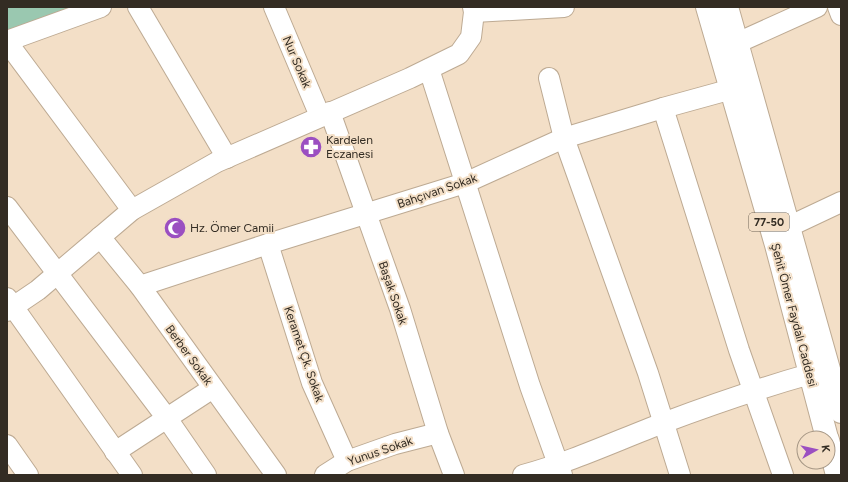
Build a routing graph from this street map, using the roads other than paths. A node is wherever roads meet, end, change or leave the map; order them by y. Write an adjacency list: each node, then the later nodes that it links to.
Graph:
1 (101, 7): 11 (street)
2 (138, 7): 19 (street)
3 (274, 7): 17 (street, Nur Sokak)
4 (564, 7): 9 (street)
5 (707, 7): 15 (main road, Şehit Ömer Faydalı Caddesi / 77-50)
6 (727, 7): 12 (main road, Şehit Ömer Faydalı Caddesi / 77-50)
7 (838, 7): 10 (street)
8 (810, 9): 12 (street)
9 (474, 10): 13 (street)
10 (841, 15)
11 (7, 42): 23 (street)
12 (736, 43): 25 (main road, Şehit Ömer Faydalı Caddesi / 77-50)
13 (429, 69): 17 (street); 20 (street)
14 (549, 78): 18 (street)
15 (732, 89): 16 (street, Bahçıvan Sokak); 31 (main road, Şehit Ömer Faydalı Caddesi / 77-50)
16 (663, 108): 18 (street, Bahçıvan Sokak); 33 (street)
17 (325, 114): 19 (street); 24 (street, Başak Sokak)
18 (564, 138): 20 (street, Bahçıvan Sokak); 36 (street)
19 (227, 158): 23 (street)
20 (465, 183): 24 (street, Bahçıvan Sokak); 42 (street)
21 (841, 202): 25 (street)
22 (7, 208): 28 (street)
23 (132, 210): 26 (street)
24 (365, 214): 27 (street, Bahçıvan Sokak); 38 (street, Başak Sokak)
25 (788, 227): 34 (main road, Şehit Ömer Faydalı Caddesi / 77-50)
26 (100, 237): 28 (street); 29 (street, Berber Sokak)
27 (268, 244): 29 (street, Bahçıvan Sokak); 41 (street, Keramet Çk. Sokak)
28 (56, 274): 30 (street); 35 (street)
29 (140, 286): 32 (street, Berber Sokak)
30 (9, 305): 40 (street)
31 (810, 374): 33 (street); 37 (main road, Şehit Ömer Faydalı Caddesi / 77-50)
32 (213, 388): 35 (street); 46 (street, Berber Sokak)
33 (754, 390): 36 (street); 51 (street)
34 (841, 412)
35 (166, 417): 40 (street); 45 (street)
36 (662, 423): 42 (street); 50 (street)
37 (826, 430)
38 (438, 433): 41 (street, Yunus Sokak); 48 (street, Başak Sokak)
39 (7, 446): 43 (street)
40 (115, 452): 44 (street)
41 (347, 460): 47 (street, Yunus Sokak)
42 (560, 470): 49 (street)
43 (18, 471)
44 (132, 475)
45 (206, 475)
46 (276, 475)
47 (325, 475)
48 (454, 475)
49 (523, 475)
50 (680, 475)
51 (783, 475)

